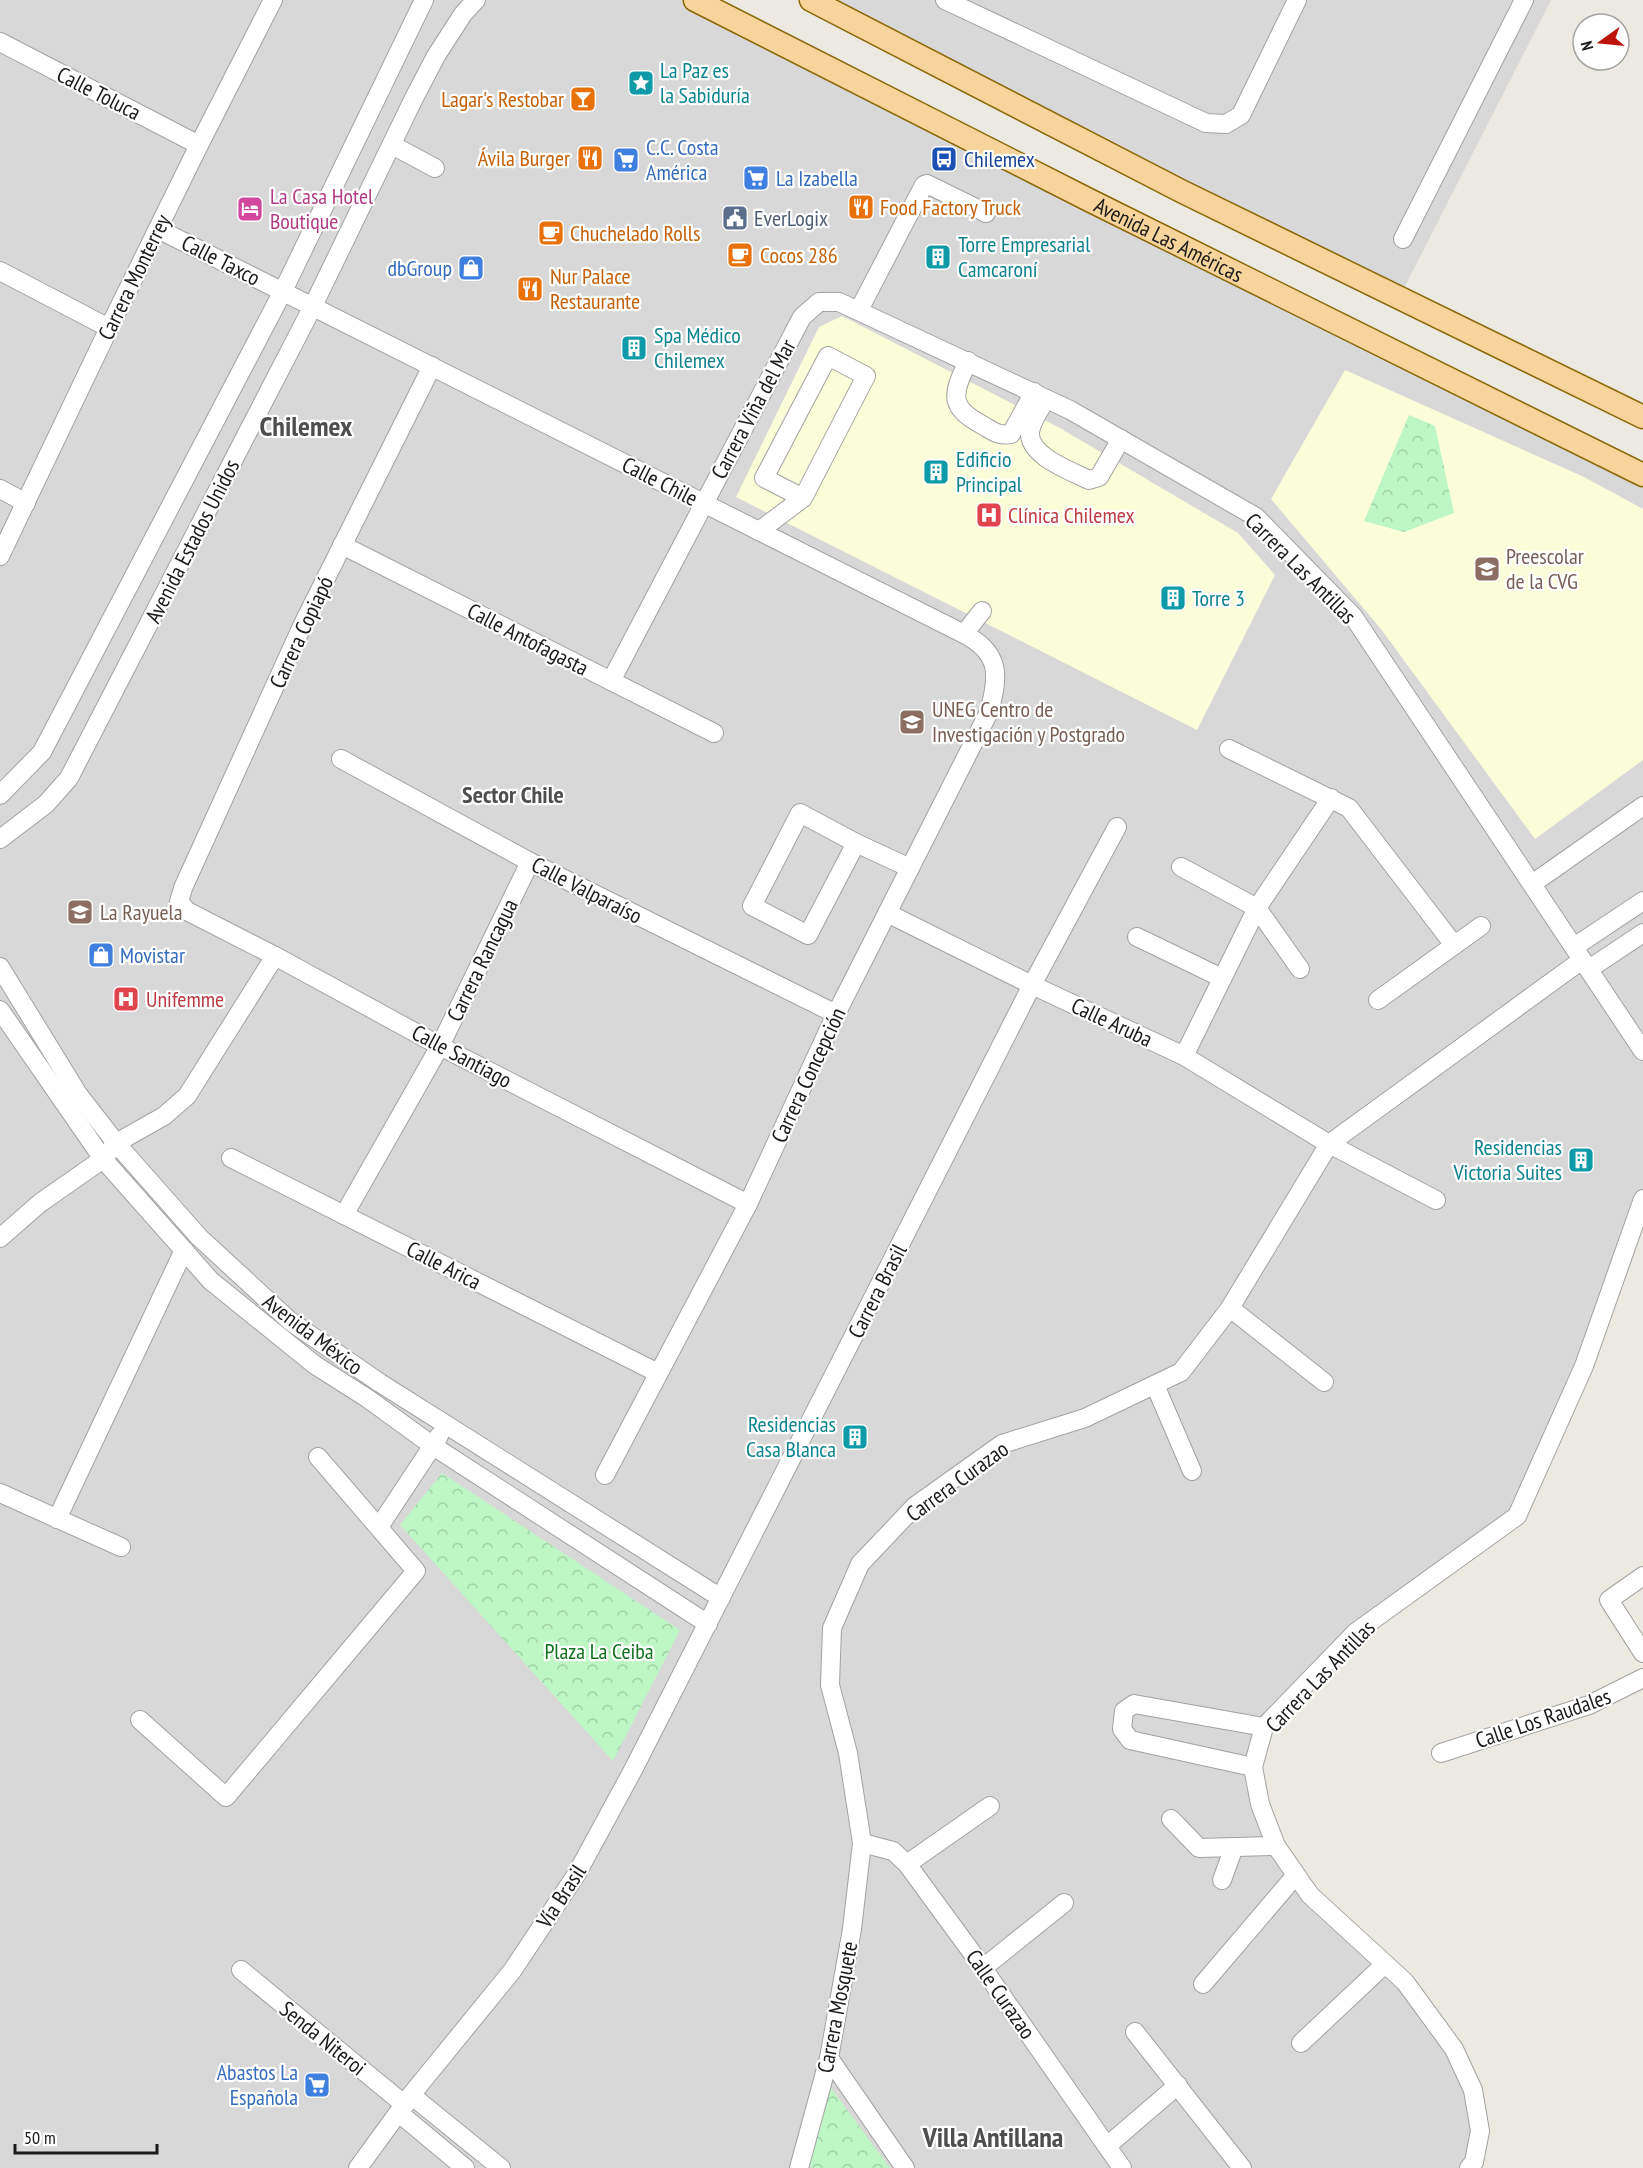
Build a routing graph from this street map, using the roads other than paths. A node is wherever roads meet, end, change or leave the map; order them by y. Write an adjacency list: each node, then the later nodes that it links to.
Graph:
1 (273, 0): 10 (street, Carrera Monterrey)
2 (424, 0): 17 (street, Avenida Estados Unidos)
3 (476, 0): 11 (street, Avenida Estados Unidos)
4 (695, 0): 27 (main road, Avenida Las Américas)
5 (811, 0): 25 (main road)
6 (945, 0): 7 (street)
7 (1297, 0)
8 (1524, 0): 15 (street)
9 (0, 42): 10 (street, Calle Toluca)
10 (199, 145): 14 (street, Carrera Monterrey)
11 (392, 145): 12 (street); 19 (street, Avenida Estados Unidos)
12 (435, 168)
13 (986, 213): 20 (street)
14 (158, 229): 17 (street, Calle Taxco); 21 (street, Carrera Monterrey)
15 (1403, 239)
16 (0, 271): 21 (street)
17 (283, 291): 19 (street, Calle Taxco); 42 (street, Avenida Estados Unidos)
18 (819, 302): 20 (street, Carrera Las Antillas); 31 (street, Carrera Viña del Mar)
19 (313, 306): 23 (street, Calle Chile); 46 (street, Avenida Estados Unidos)
20 (859, 310): 22 (street, Carrera Las Antillas)
21 (108, 328): 30 (street, Carrera Monterrey)
22 (968, 361): 24 (street, Carrera Las Antillas); 24 (street)
23 (432, 366): 31 (street, Calle Chile); 33 (street, Carrera Copiapó)
24 (1040, 395): 26 (street, Carrera Las Antillas); 26 (street)
25 (1643, 417)
26 (1121, 439): 51 (street, Carrera Las Antillas)
27 (1643, 475)
28 (0, 489): 30 (street)
29 (803, 498): 29 (street); 32 (street)
30 (26, 503): 34 (street, Carrera Monterrey)
31 (703, 503): 32 (street, Calle Chile); 38 (street, Carrera Viña del Mar)
32 (759, 531): 36 (street, Calle Chile)
33 (342, 545): 38 (street, Calle Antofagasta); 53 (street, Carrera Copiapó)
34 (0, 556)
35 (982, 611): 36 (street)
36 (964, 634): 37 (street, Calle Chile)
37 (995, 669): 50 (street, Carrera Concepción)
38 (611, 681): 39 (street, Calle Antofagasta)
39 (714, 733)
40 (1229, 749): 43 (street)
41 (341, 759): 48 (street, Calle Valparaíso)
42 (0, 795)
43 (1331, 798): 54 (street); 59 (street)
44 (1643, 806): 51 (street)
45 (1117, 827): 65 (street, Carrera Brasil)
46 (0, 839)
47 (856, 843): 47 (street); 50 (street)
48 (530, 862): 68 (street, Calle Valparaíso); 70 (street, Carrera Rancagua)
49 (1181, 867): 54 (street)
50 (910, 868): 55 (street, Carrera Concepción)
51 (1532, 884): 61 (street, Carrera Las Antillas)
52 (1643, 901): 61 (street)
53 (179, 902): 60 (street, Calle Santiago)
54 (1257, 908): 63 (street); 64 (street)
55 (887, 913): 65 (street, Calle Aruba); 68 (street, Carrera Concepción)
56 (1481, 926): 59 (street)
57 (1643, 933): 61 (street)
58 (1137, 937): 64 (street)
59 (1454, 945): 66 (street)
60 (275, 956): 70 (street, Calle Santiago); 73 (street)
61 (1582, 959): 71 (street, Carrera Las Antillas); 74 (street)
62 (0, 967): 67 (street, Avenida México)
63 (1300, 969)
64 (1222, 978): 72 (street)
65 (1032, 985): 72 (street, Calle Aruba); 97 (street, Carrera Brasil)
66 (1378, 1000)
67 (23, 1005): 69 (street); 73 (street, Avenida México)
68 (836, 1014): 79 (street, Carrera Concepción)
69 (2, 1017): 76 (street, Avenida México)
70 (440, 1046): 79 (street, Calle Santiago); 80 (street, Carrera Rancagua)
71 (1643, 1051)
72 (1184, 1056): 74 (street, Calle Aruba)
73 (116, 1143): 76 (street); 87 (street, Avenida México)
74 (1329, 1144): 78 (street, Calle Aruba); 83 (street, Carrera Curazao)
75 (231, 1158): 80 (street, Calle Arica)
76 (103, 1159): 81 (street); 82 (street, Avenida México)
77 (1643, 1199): 102 (street, Carrera Las Antillas)
78 (1436, 1200)
79 (748, 1204): 84 (street, Carrera Concepción)
80 (344, 1215): 84 (street, Calle Arica)
81 (0, 1238)
82 (184, 1250): 88 (street, Avenida México); 93 (street)
83 (1230, 1308): 85 (street); 86 (street, Carrera Curazao)
84 (658, 1373): 91 (street, Carrera Concepción)
85 (1324, 1382)
86 (1155, 1384): 90 (street); 107 (street, Carrera Curazao)
87 (446, 1425): 88 (street); 97 (street, Avenida México)
88 (434, 1446): 94 (street); 98 (street, Avenida México)
89 (318, 1456): 94 (street)
90 (1192, 1471)
91 (605, 1475)
92 (0, 1493): 93 (street)
93 (57, 1519): 95 (street)
94 (379, 1527): 101 (street)
95 (121, 1547)
96 (1643, 1576): 99 (street)
97 (721, 1598): 98 (street, Vía Brasil)
98 (708, 1624): 122 (street, Vía Brasil)
99 (1643, 1653)
100 (1643, 1678): 103 (street, Calle Los Raudales)
101 (140, 1720)
102 (1264, 1727): 104 (street, Carrera Las Antillas); 104 (street)
103 (1440, 1753)
104 (1253, 1767): 108 (street, Carrera Las Antillas)
105 (990, 1806): 110 (street)
106 (1171, 1819): 109 (street)
107 (862, 1843): 110 (street, Calle Curazao); 120 (street, Carrera Mosquete)
108 (1276, 1846): 109 (street); 111 (street, Carrera Las Antillas)
109 (1234, 1847): 112 (street)
110 (907, 1863): 115 (street, Calle Curazao)
111 (1296, 1875): 114 (street, Carrera Las Antillas); 117 (street)
112 (1222, 1880)
113 (1064, 1903): 115 (street)
114 (1385, 1964): 119 (street); 131 (street, Carrera Las Antillas)
115 (983, 1968): 123 (street, Calle Curazao)
116 (241, 1970): 122 (street, Senda Niteroi)
117 (1203, 1984)
118 (1135, 2032): 121 (street)
119 (1301, 2043)
120 (830, 2058): 127 (street, Carrera Mosquete); 128 (street)
121 (1178, 2085): 123 (street); 130 (street)
122 (405, 2104): 124 (street, Vía Brasil); 125 (street); 126 (street)
123 (1107, 2146): 129 (street, Calle Curazao)
124 (358, 2168)
125 (465, 2168)
126 (501, 2168)
127 (799, 2168)
128 (905, 2168)
129 (1122, 2168)
130 (1242, 2168)
131 (1469, 2168)

